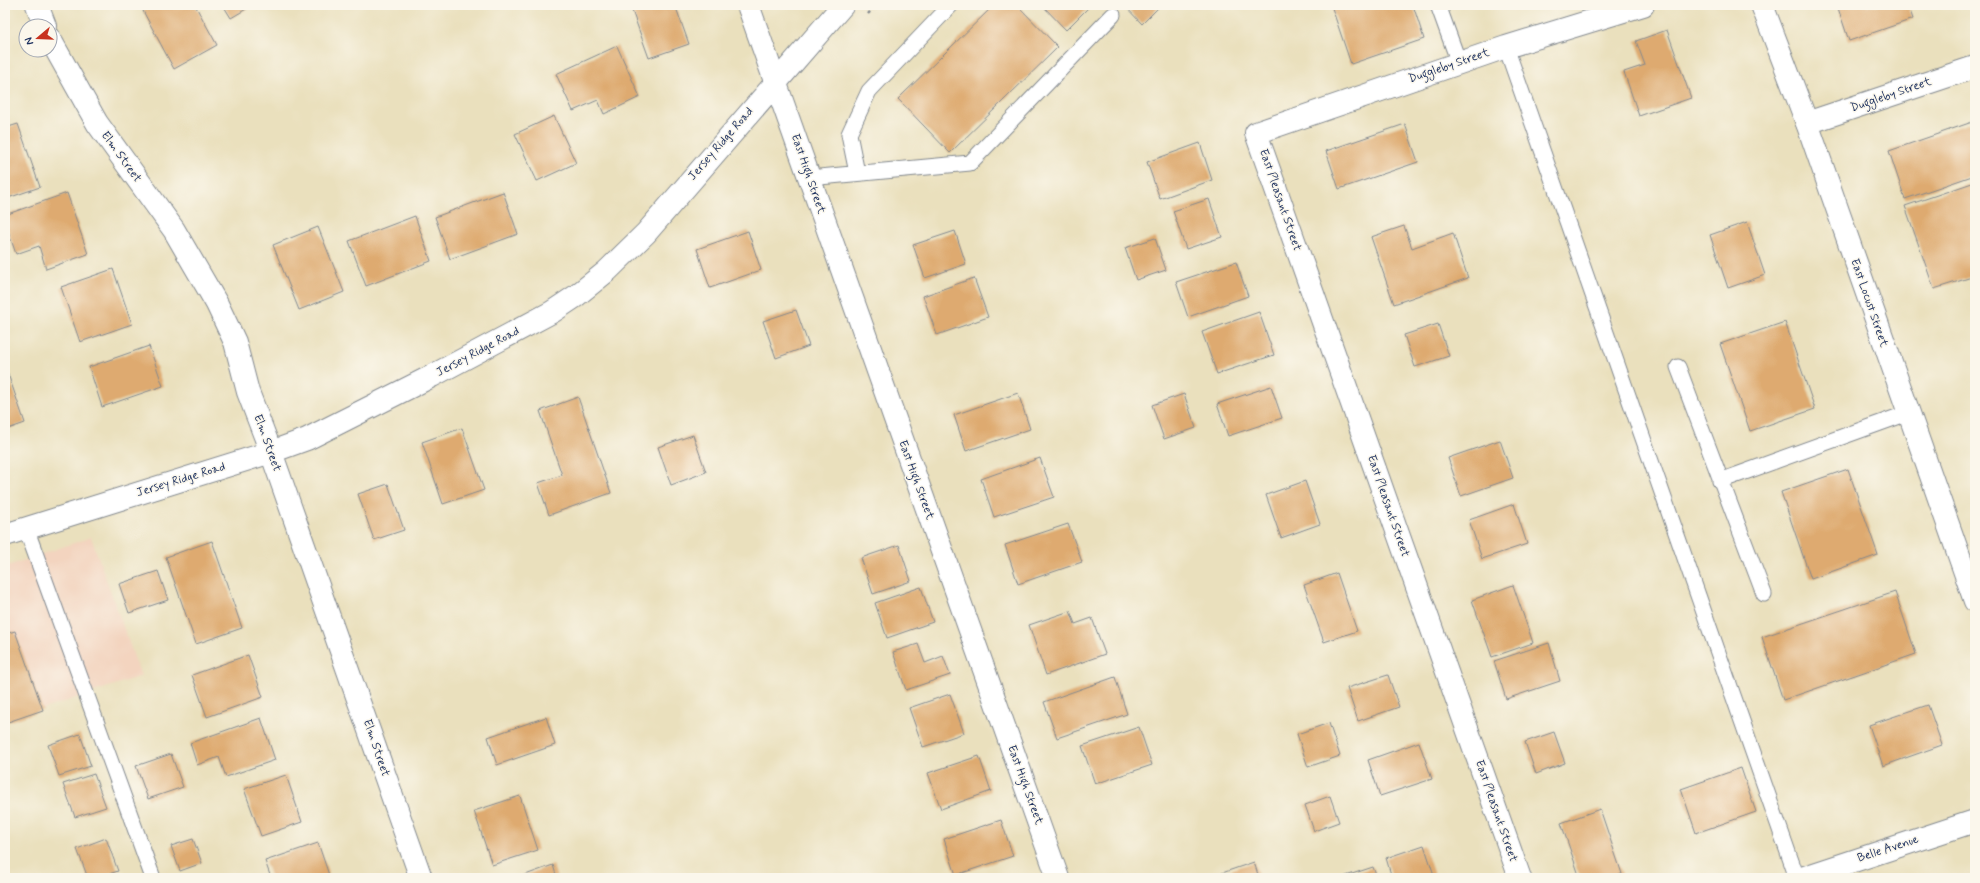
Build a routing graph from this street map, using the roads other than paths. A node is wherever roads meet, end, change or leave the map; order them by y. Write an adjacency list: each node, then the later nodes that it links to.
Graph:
1 (37, 5): 9 (street)
2 (748, 5): 14 (street)
3 (843, 5): 14 (street, Jersey Ridge Road)
4 (951, 5): 17 (lane)
5 (1438, 5): 12 (lane)
6 (1643, 5): 10 (street, Duggleby Street)
7 (1762, 5): 15 (street, East Locust Street)
8 (1113, 15): 17 (lane)
9 (41, 18)
10 (1506, 47): 12 (street, Duggleby Street); 32 (lane)
11 (58, 53): 21 (street, Elm Street)
12 (1459, 63): 16 (street, Duggleby Street)
13 (1975, 67): 15 (street, Duggleby Street)
14 (775, 82): 18 (street, East High Street); 21 (street, Jersey Ridge Road)
15 (1807, 123): 20 (street, East Locust Street)
16 (1256, 133): 31 (street, East Pleasant Street)
17 (857, 173): 18 (lane)
18 (809, 178): 30 (street, East High Street)
19 (1678, 367): 22 (lane)
20 (1908, 413): 22 (lane); 26 (street, East Locust Street)
21 (271, 452): 23 (street, Jersey Ridge Road); 29 (street, Elm Street)
22 (1720, 481): 25 (lane)
23 (26, 528): 24 (street, Jersey Ridge Road); 28 (lane)
24 (5, 535)
25 (1764, 594)
26 (1975, 601)
27 (1975, 820): 33 (street, Belle Avenue)
28 (153, 878)
29 (421, 878)
30 (1058, 878)
31 (1520, 878)
32 (1796, 878)
33 (1802, 878)

